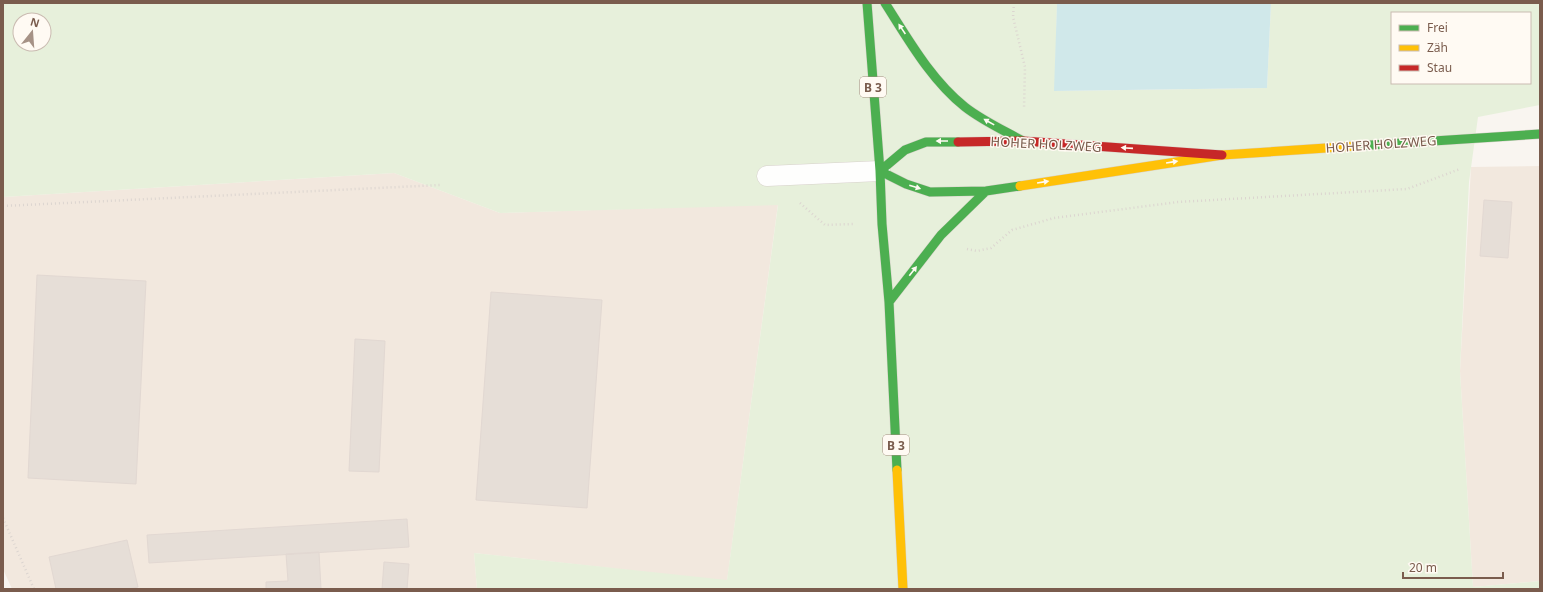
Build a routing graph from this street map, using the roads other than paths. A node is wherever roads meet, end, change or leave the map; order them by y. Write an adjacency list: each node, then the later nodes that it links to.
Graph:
1 (867, 3): 6 (main road, B 3)
2 (885, 3): 4 (main road, one-way to 2)
3 (1540, 134): 5 (main road, HOHER HOLZWEG)
4 (1024, 141): 5 (main road, HOHER HOLZWEG, one-way to 4); 6 (main road, HOHER HOLZWEG, one-way to 6)
5 (1222, 155): 8 (main road, HOHER HOLZWEG, one-way to 5)
6 (880, 171): 7 (lane, HOHER HOLZWEG); 8 (main road, HOHER HOLZWEG, one-way to 8); 9 (main road, B 3)
7 (767, 176)
8 (986, 192): 9 (main road, one-way to 8)
9 (889, 302): 10 (main road, B 3)
10 (903, 589)

